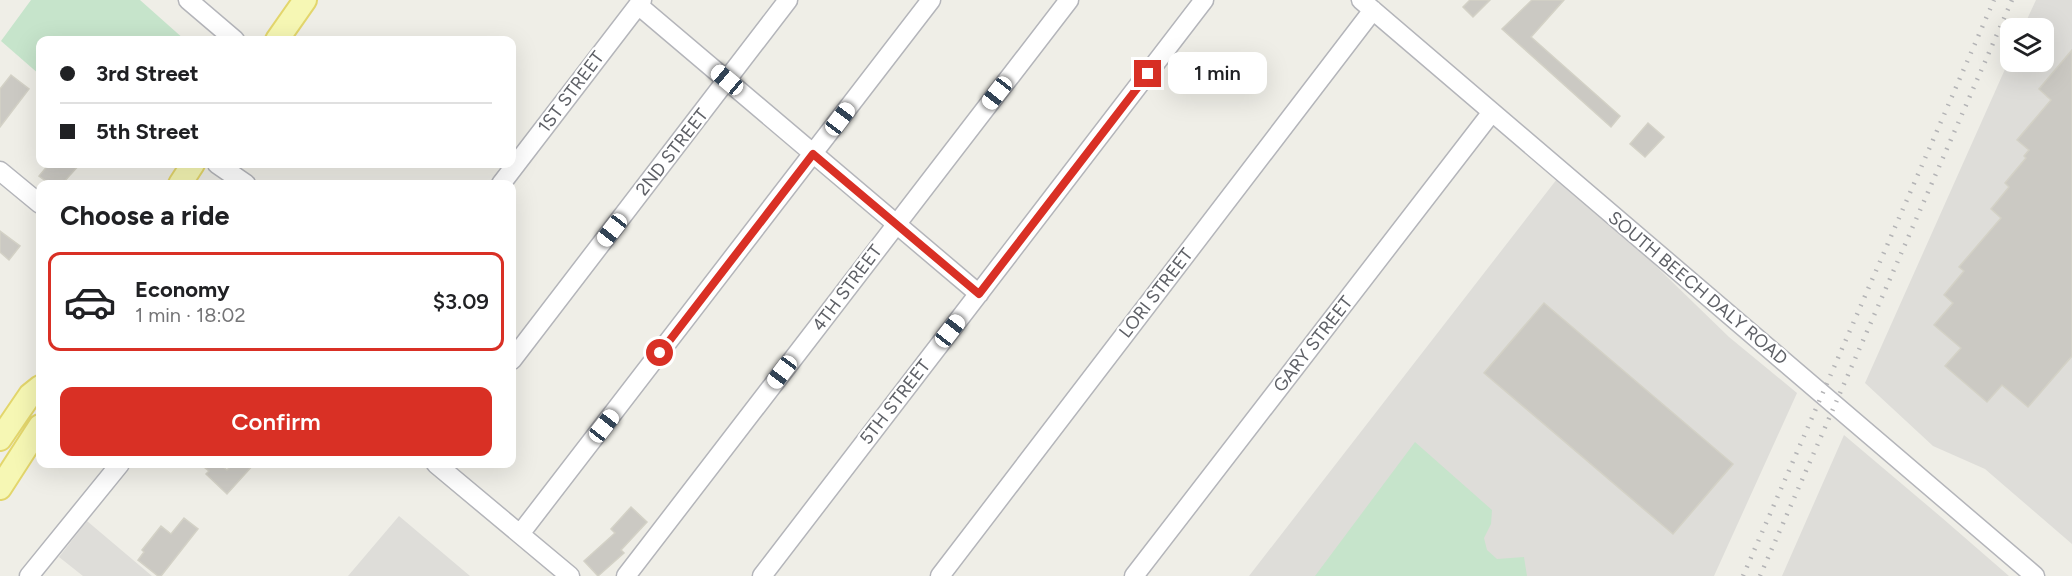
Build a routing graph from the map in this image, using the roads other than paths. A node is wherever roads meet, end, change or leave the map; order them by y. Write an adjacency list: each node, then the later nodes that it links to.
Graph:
1 (188, 0): 9 (street)
2 (305, 0): 10 (main road)
3 (788, 0): 11 (street, 2ND STREET)
4 (931, 0): 13 (street)
5 (1069, 0): 21 (street, 4TH STREET)
6 (1204, 0): 22 (street, 5TH STREET)
7 (640, 2): 11 (street); 14 (street, 1ST STREET)
8 (1367, 5): 12 (street, SOUTH BEECH DALY ROAD); 35 (street, LORI STREET)
9 (230, 36)
10 (280, 36)
11 (727, 80): 13 (street); 23 (street, 2ND STREET)
12 (1492, 112): 36 (street, GARY STREET); 37 (street, SOUTH BEECH DALY ROAD)
13 (813, 154): 21 (street); 30 (street)
14 (516, 164)
15 (223, 168): 18 (street)
16 (513, 168): 19 (street, 1ST STREET)
17 (0, 171): 20 (street)
18 (240, 180)
19 (504, 180)
20 (36, 201)
21 (896, 223): 22 (street); 33 (street, 4TH STREET)
22 (979, 294): 34 (street, 5TH STREET)
23 (516, 355)
24 (36, 390): 26 (main road)
25 (36, 432): 29 (main road)
26 (0, 439)
27 (117, 468): 31 (street)
28 (441, 468): 30 (street)
29 (0, 488)
30 (520, 534): 32 (street)
31 (29, 576)
32 (570, 576)
33 (626, 576)
34 (762, 576)
35 (940, 576)
36 (1134, 576)
37 (2035, 576)

